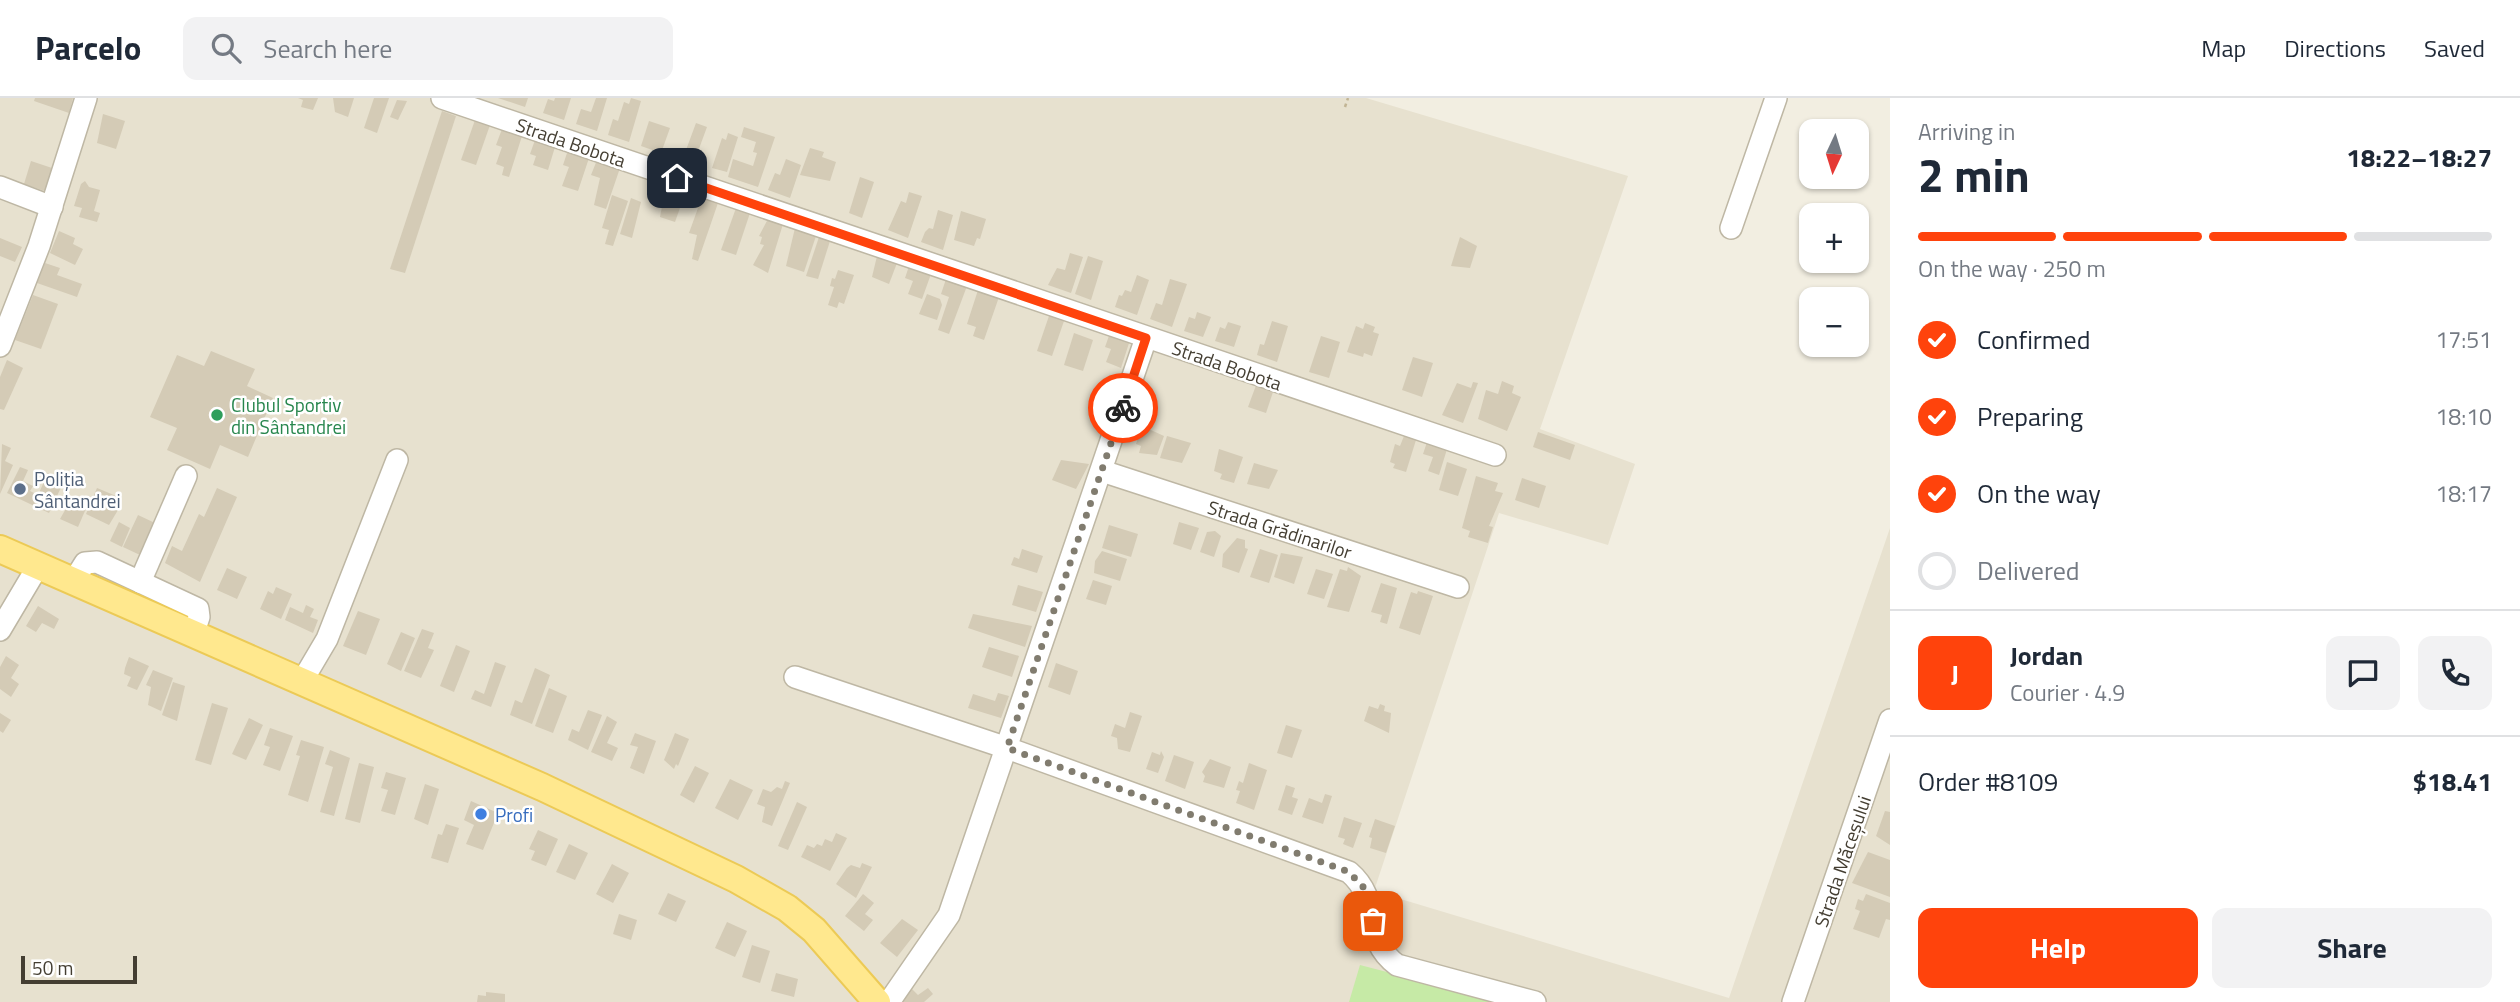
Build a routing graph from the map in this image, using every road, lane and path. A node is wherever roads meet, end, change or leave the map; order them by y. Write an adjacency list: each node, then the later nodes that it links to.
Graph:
1 (86, 98): 7 (street)
2 (442, 98): 9 (street, Strada Bobota)
3 (1348, 98): 5 (path)
4 (1776, 98): 8 (street)
5 (1345, 107)
6 (0, 187): 7 (street)
7 (52, 207): 10 (street)
8 (1731, 229)
9 (1146, 338): 11 (street, Strada Bobota); 13 (street)
10 (0, 346)
11 (1495, 455)
12 (397, 460): 23 (street)
13 (1101, 471): 19 (street, Strada Grădinarilor); 25 (street)
14 (186, 476): 18 (street)
15 (0, 549): 16 (main road)
16 (38, 566): 17 (main road); 20 (street)
17 (73, 582): 18 (street); 21 (main road)
18 (140, 582): 21 (street)
19 (1458, 587)
20 (0, 630)
21 (194, 635): 23 (main road)
22 (795, 677): 25 (street)
23 (301, 683): 27 (main road)
24 (1890, 720): 30 (street, Strada Măceșului)
25 (1007, 748): 26 (street); 28 (street)
26 (1462, 993): 29 (street)
27 (877, 1002)
28 (889, 1002)
29 (1535, 1002)
30 (1793, 1002)

